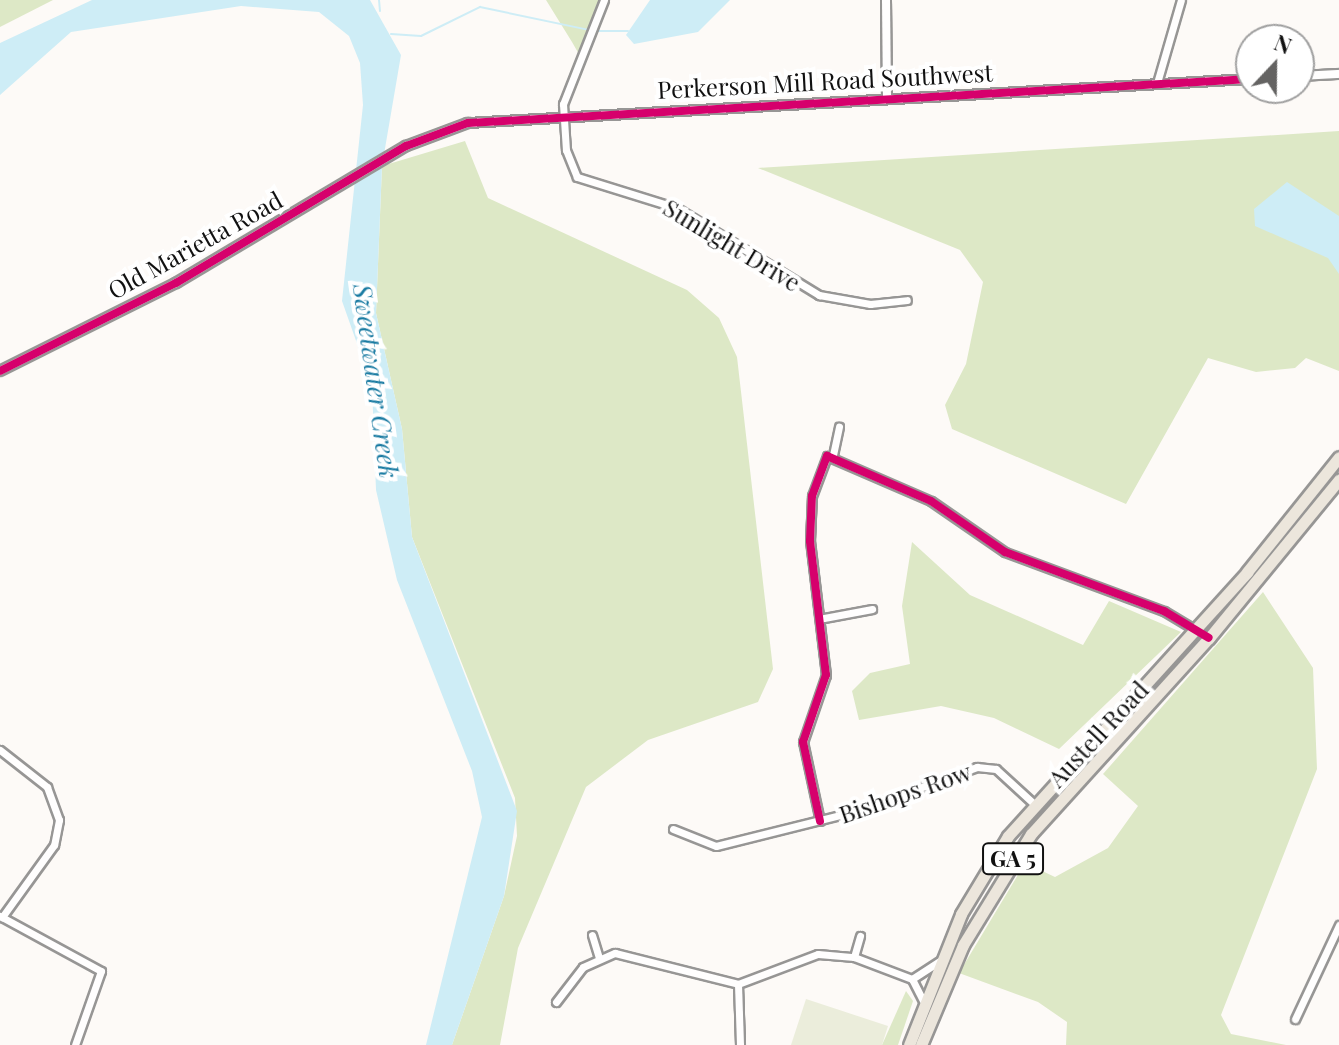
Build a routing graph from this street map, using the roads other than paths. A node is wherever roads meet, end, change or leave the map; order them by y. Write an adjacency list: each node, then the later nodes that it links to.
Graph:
1 (604, 0): 9 (street)
2 (886, 0): 8 (street)
3 (1181, 0): 7 (street)
4 (1339, 74): 5 (street)
5 (1315, 75)
6 (1235, 80): 7 (street, Perkerson Mill Road Southwest)
7 (1157, 83): 8 (street, Perkerson Mill Road Southwest)
8 (887, 98): 9 (street, Perkerson Mill Road Southwest)
9 (563, 115): 10 (street, Perkerson Mill Road Southwest); 11 (street, Sunlight Drive)
10 (406, 146): 12 (street, Old Marietta Road)
11 (907, 300)
12 (0, 371)
13 (839, 427): 14 (street)
14 (833, 455): 18 (street); 19 (street)
15 (1339, 457): 19 (main road, Austell Road / GA 5)
16 (1339, 480): 20 (main road, Austell Road / GA 5)
17 (872, 609): 18 (street)
18 (824, 618): 23 (street)
19 (1195, 630): 20 (street); 22 (main road, Austell Road / GA 5)
20 (1209, 638): 40 (main road, Austell Road / GA 5)
21 (0, 750): 25 (street)
22 (1034, 804): 23 (street, Bishops Row); 31 (main road, Austell Road / GA 5)
23 (820, 821): 24 (street, Bishops Row)
24 (673, 829)
25 (1, 916): 37 (street)
26 (1339, 925): 36 (street)
27 (592, 935): 30 (street)
28 (860, 936): 29 (street)
29 (854, 957): 32 (street); 33 (street)
30 (599, 958): 33 (street); 34 (street)
31 (940, 961): 32 (street); 35 (main road, Austell Road / GA 5)
32 (912, 979): 35 (street)
33 (738, 984): 38 (street)
34 (556, 1002)
35 (924, 1003): 39 (main road, Austell Road / GA 5)
36 (1295, 1019)
37 (75, 1045)
38 (740, 1045)
39 (909, 1045)
40 (921, 1045)

